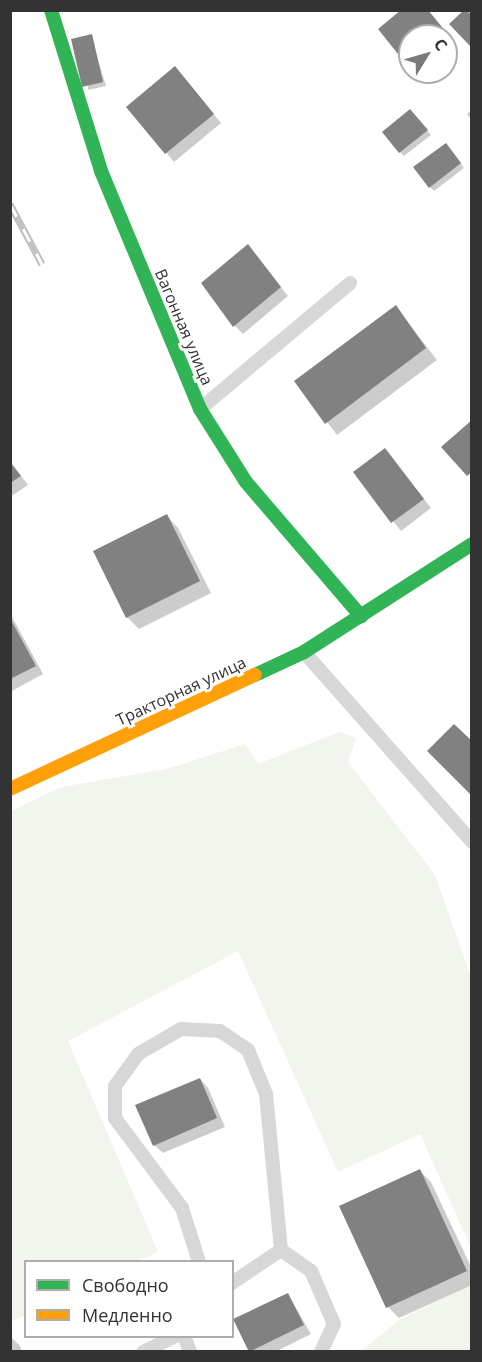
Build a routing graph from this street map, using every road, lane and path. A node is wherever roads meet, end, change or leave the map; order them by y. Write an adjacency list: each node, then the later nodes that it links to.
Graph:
1 (51, 10): 3 (street, Вагонная улица)
2 (350, 283): 3 (lane)
3 (200, 409): 5 (street, Вагонная улица)
4 (471, 544): 5 (street, Тракторная улица)
5 (361, 616): 6 (street, Тракторная улица)
6 (304, 652): 7 (street, Тракторная улица); 8 (lane)
7 (10, 789)
8 (471, 842)
9 (281, 1250): 10 (lane); 11 (lane); 14 (lane)
10 (198, 1260)
11 (234, 1282)
12 (172, 1338): 13 (lane)
13 (143, 1352)
14 (321, 1352)

